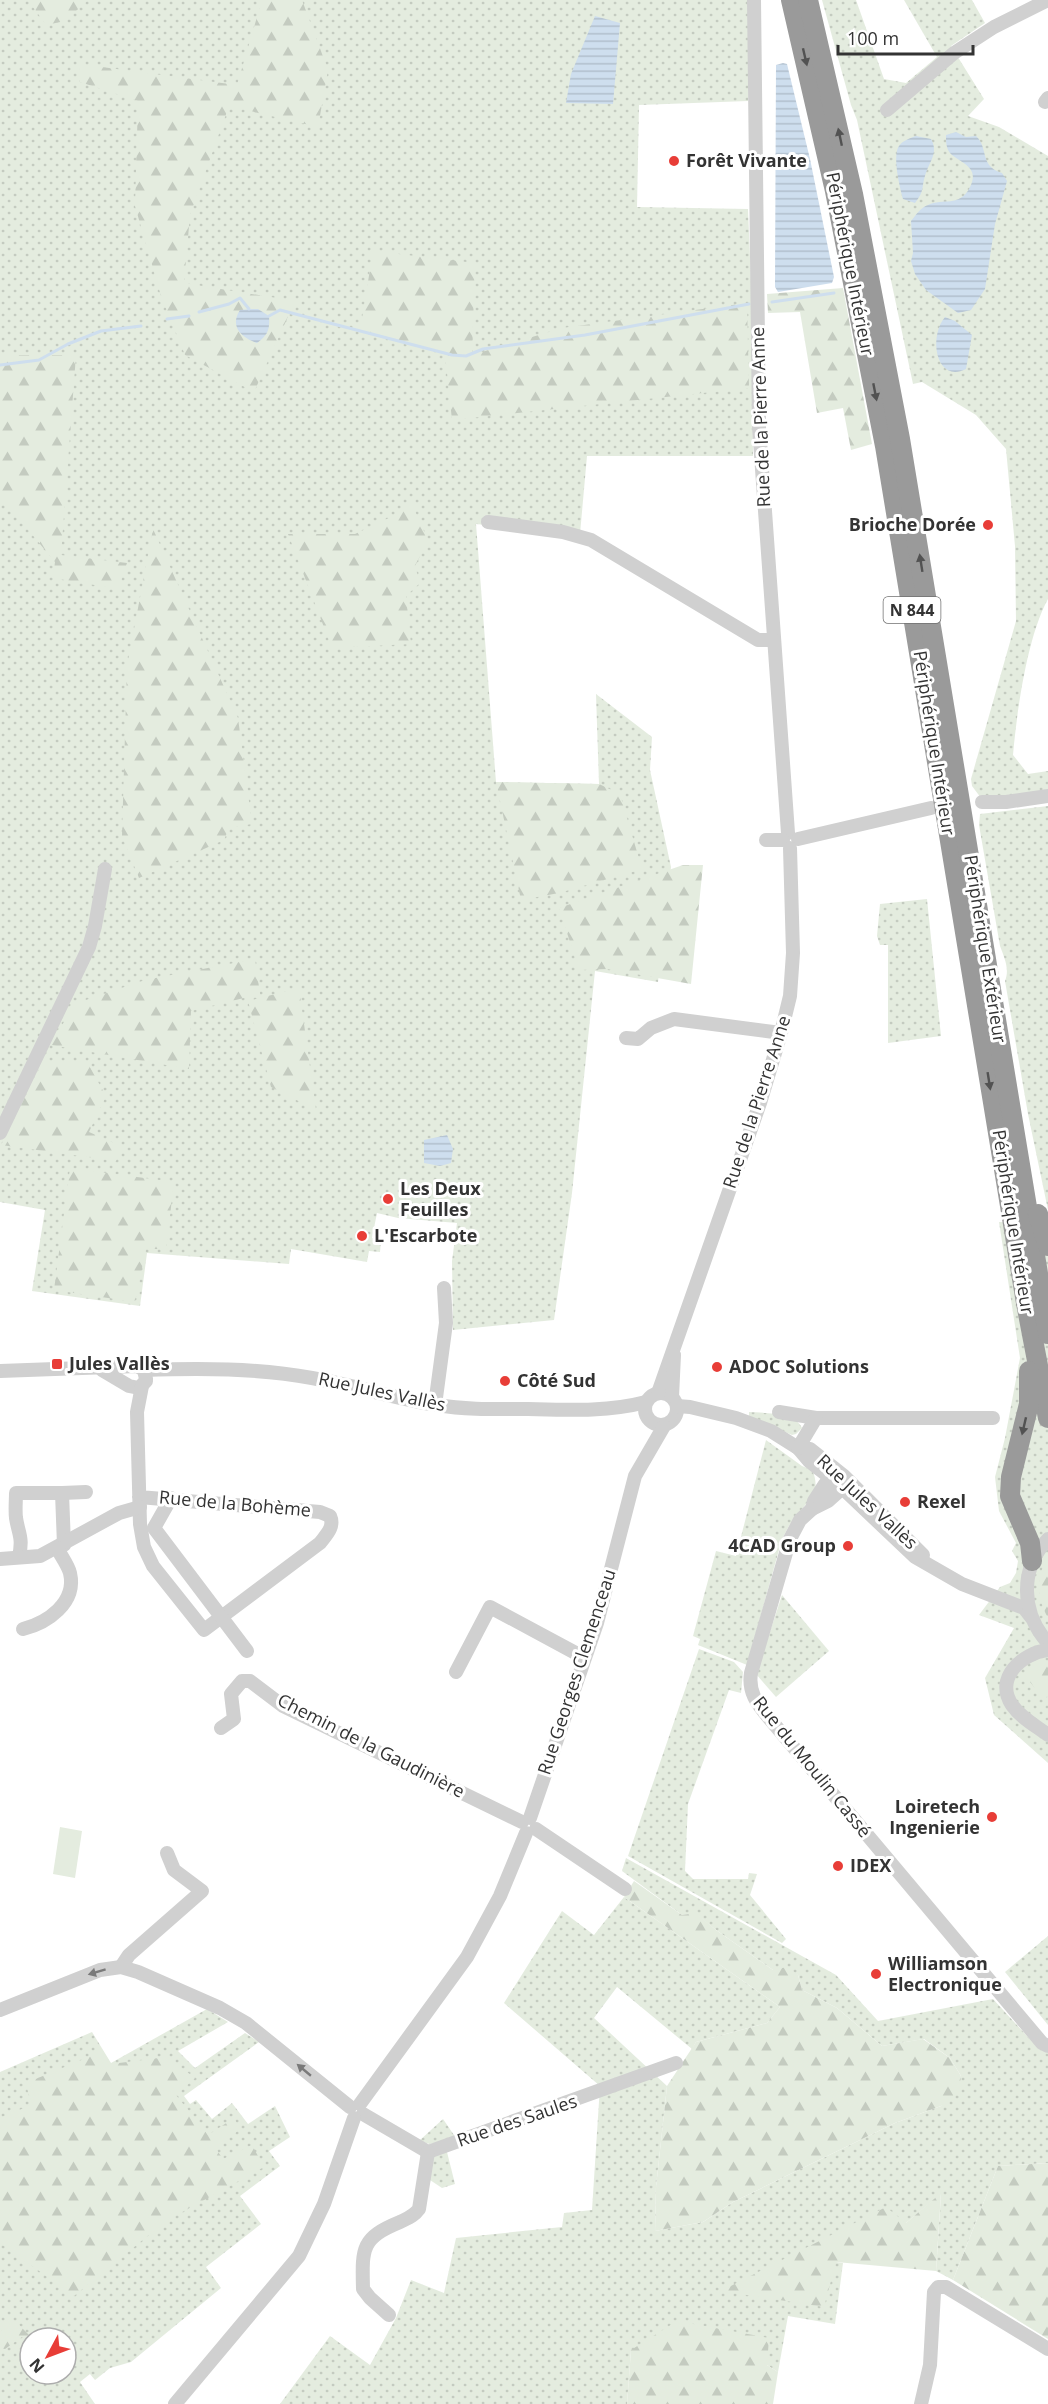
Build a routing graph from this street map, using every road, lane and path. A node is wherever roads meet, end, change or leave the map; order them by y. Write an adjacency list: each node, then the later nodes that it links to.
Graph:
1 (754, 0): 7 (street, Rue de la Pierre Anne)
2 (791, 0): 22 (highway, Périphérique Intérieur / N 844, one-way to 22)
3 (808, 0): 17 (highway, Périphérique Extérieur / N 844, one-way to 3)
4 (1048, 0): 5 (street)
5 (887, 110)
6 (488, 522): 7 (street)
7 (774, 640): 12 (street, Rue de la Pierre Anne)
8 (1048, 796): 9 (street)
9 (982, 802)
10 (931, 808): 12 (street)
11 (766, 840): 12 (street)
12 (790, 840): 14 (street, Rue de la Pierre Anne)
13 (105, 869): 16 (street)
14 (781, 1033): 15 (street); 21 (street, Rue de la Pierre Anne)
15 (626, 1038)
16 (0, 1133)
17 (1018, 1150): 18 (highway); 20 (highway, Périphérique Extérieur / N 844)
18 (1048, 1246)
19 (444, 1288): 28 (street)
20 (1048, 1334)
21 (674, 1347): 26 (street, Rue de la Pierre Anne); 31 (street, Rue de la Pierre Anne)
22 (1034, 1348): 34 (highway, Périphérique Intérieur / N 844); 45 (highway, one-way to 45)
23 (100, 1368): 24 (street); 25 (street); 25 (street)
24 (0, 1371)
25 (137, 1381): 28 (street, Rue Jules Vallès); 40 (street)
26 (658, 1393): 27 (street); 31 (street)
27 (646, 1402): 29 (street, Rue Jules Vallès); 31 (street)
28 (435, 1405): 29 (street, Rue Jules Vallès)
29 (589, 1410): 31 (street, Rue Jules Vallès)
30 (779, 1412): 32 (street)
31 (665, 1414): 35 (street, Rue Jules Vallès); 54 (street, Rue Georges Clemenceau)
32 (816, 1418): 33 (street); 35 (street, Rue Jules Vallès)
33 (993, 1418)
34 (1048, 1418)
35 (798, 1448): 36 (street, Rue Jules Vallès)
36 (840, 1484): 47 (street, Rue Jules Vallès); 64 (street, Rue du Moulin Cassé)
37 (86, 1492): 38 (street)
38 (62, 1493): 42 (street); 43 (street)
39 (171, 1498): 40 (street, Rue de la Bohème); 48 (street); 48 (street, Rue de la Bohème)
40 (139, 1502): 42 (street); 48 (street)
41 (1048, 1539): 45 (street)
42 (60, 1546): 43 (street); 50 (street)
43 (20, 1557): 44 (street)
44 (0, 1559)
45 (1032, 1562): 46 (street)
46 (1027, 1583): 47 (street); 49 (street)
47 (994, 1596): 49 (street, Rue Jules Vallès)
48 (222, 1617): 53 (street)
49 (1034, 1623): 51 (street); 55 (street)
50 (23, 1629)
51 (1048, 1643)
52 (1048, 1650): 55 (street)
53 (247, 1651)
54 (583, 1657): 56 (street); 59 (street, Rue Georges Clemenceau)
55 (1026, 1657): 58 (street)
56 (456, 1672)
57 (221, 1728): 59 (street, Chemin de la Gaudinière)
58 (1048, 1735)
59 (528, 1825): 61 (street); 66 (street, Rue Georges Clemenceau)
60 (167, 1853): 62 (street)
61 (625, 1889)
62 (121, 1967): 63 (street, one-way to 63); 66 (street, one-way to 62)
63 (0, 2010)
64 (1048, 2046)
65 (676, 2063): 67 (street, Rue des Saules)
66 (357, 2111): 67 (street); 70 (street, Rue Georges Clemenceau)
67 (428, 2152): 68 (street)
68 (389, 2315)
69 (1048, 2349): 71 (street)
70 (176, 2404)
71 (921, 2404)

